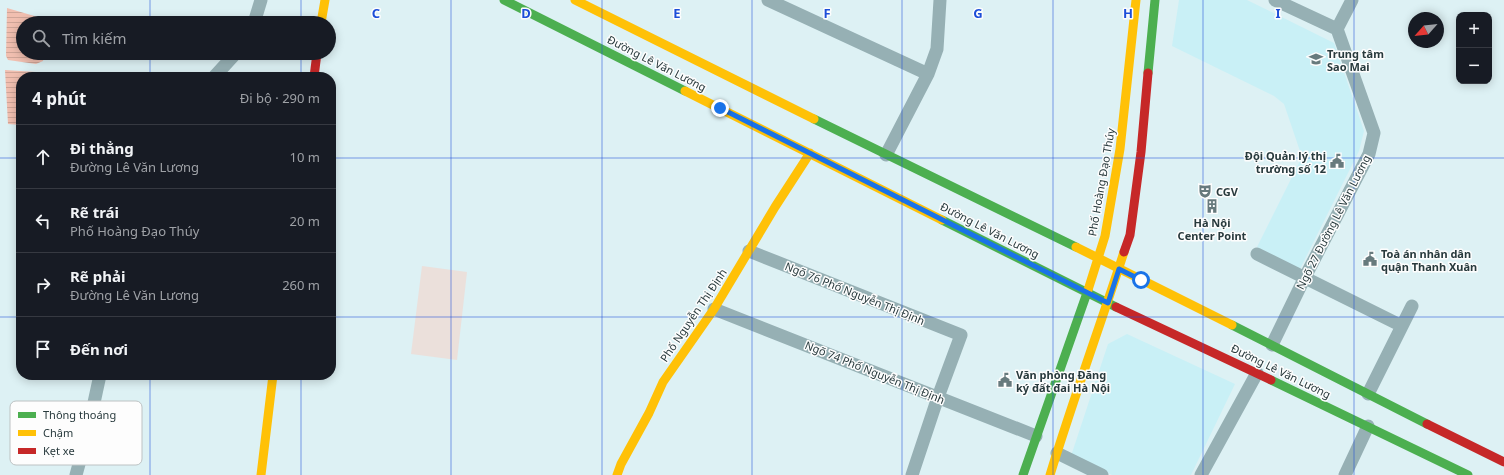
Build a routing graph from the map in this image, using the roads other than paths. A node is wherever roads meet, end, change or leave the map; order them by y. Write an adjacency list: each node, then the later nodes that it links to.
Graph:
1 (261, 0): 11 (street)
2 (325, 0): 12 (main road)
3 (504, 0): 20 (main road, Đường Lê Văn Lương)
4 (575, 0): 21 (main road, Đường Lê Văn Lương)
5 (768, 0): 18 (street)
6 (940, 0): 18 (street)
7 (1136, 0): 19 (main road, Phố Hoàng Đạo Thúy)
8 (1155, 0): 19 (main road, Phố Hoàng Đạo Thúy)
9 (1275, 0): 13 (street)
10 (1352, 0): 13 (street)
11 (256, 16)
12 (322, 16)
13 (1337, 29): 26 (street, Ngõ 27 Đường Lê Văn Lương)
14 (230, 60): 16 (street)
15 (316, 60): 17 (main road)
16 (219, 72)
17 (315, 72)
18 (928, 74): 21 (street)
19 (1131, 151): 24 (main road, Phố Hoàng Đạo Thúy); 25 (main road, Phố Hoàng Đạo Thúy)
20 (810, 153): 22 (main road, Phố Nguyễn Thị Định); 27 (main road, Đường Lê Văn Lương)
21 (886, 155): 24 (main road, Đường Lê Văn Lương)
22 (749, 250): 30 (main road, Phố Nguyễn Thị Định); 37 (street, Ngõ 76 Phố Nguyễn Thị Định)
23 (1257, 254): 26 (street)
24 (1097, 257): 25 (main road, Đường Lê Văn Lương); 27 (main road, Phố Hoàng Đạo Thúy)
25 (1119, 269): 28 (main road, Phố Hoàng Đạo Thúy); 32 (main road, Đường Lê Văn Lương)
26 (1305, 277): 31 (street); 32 (street, Ngõ 27 Đường Lê Văn Lương)
27 (1086, 293): 28 (main road, Đường Lê Văn Lương); 40 (main road, Phố Hoàng Đạo Thúy)
28 (1108, 303): 33 (main road, Đường Lê Văn Lương); 41 (main road, Phố Hoàng Đạo Thúy)
29 (1412, 306): 31 (street)
30 (714, 309): 37 (street, Ngõ 74 Phố Nguyễn Thị Định); 47 (main road, Phố Nguyễn Thị Định)
31 (1402, 326): 36 (street)
32 (1272, 345): 36 (main road, Đường Lê Văn Lương)
33 (1257, 373): 39 (main road, Đường Lê Văn Lương); 52 (street)
34 (99, 380): 38 (street)
35 (272, 380): 46 (main road)
36 (1368, 394): 42 (main road, Đường Lê Văn Lương)
37 (938, 397): 40 (street, Ngõ 74 Phố Nguyễn Thị Định); 48 (street)
38 (94, 401)
39 (1368, 426): 43 (main road, Đường Lê Văn Lương); 53 (street)
40 (1036, 436): 49 (main road, Phố Hoàng Đạo Thúy)
41 (1057, 453): 50 (main road, Phố Hoàng Đạo Thúy); 51 (street)
42 (1504, 462)
43 (1443, 463): 54 (street); 55 (main road, Đường Lê Văn Lương)
44 (79, 465): 45 (street)
45 (76, 475)
46 (261, 475)
47 (616, 475)
48 (912, 475)
49 (1023, 475)
50 (1050, 475)
51 (1102, 475)
52 (1201, 475)
53 (1345, 475)
54 (1437, 475)
55 (1468, 475)

